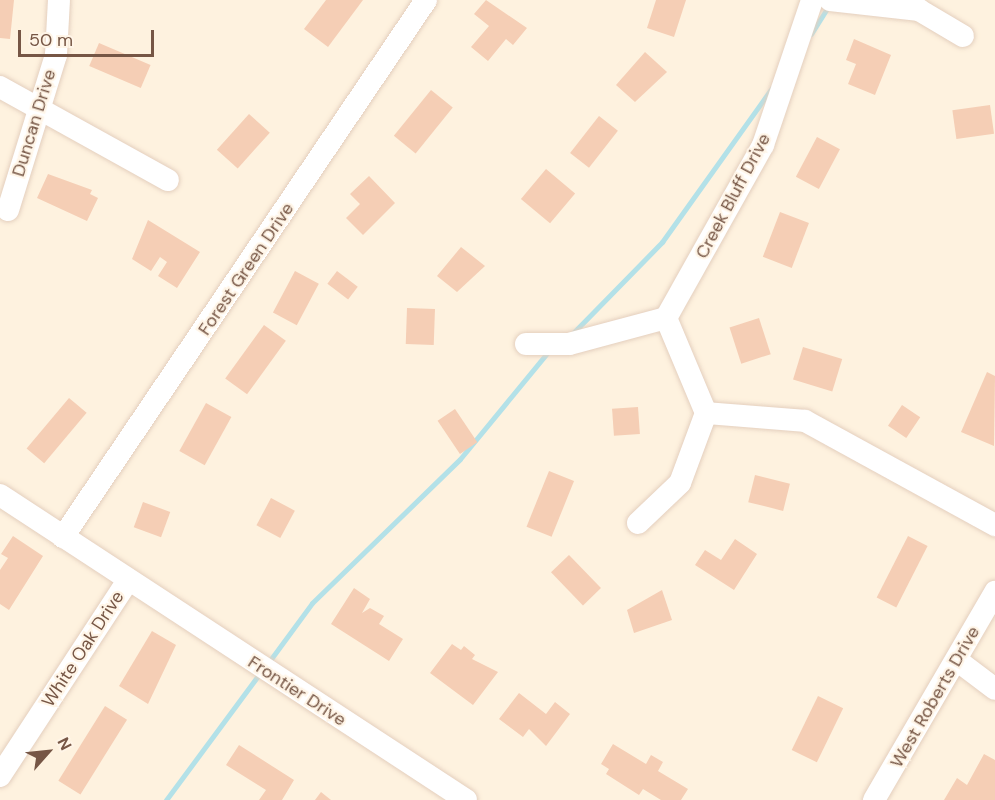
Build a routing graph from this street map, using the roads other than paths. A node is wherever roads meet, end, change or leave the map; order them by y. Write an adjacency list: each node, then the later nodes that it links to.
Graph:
1 (59, 0): 7 (street, Duncan Drive)
2 (426, 0): 16 (street, Forest Green Drive)
3 (812, 0): 10 (street, Creek Bluff Drive)
4 (830, 0): 5 (street)
5 (963, 36)
6 (0, 87): 7 (street)
7 (39, 104): 8 (street); 9 (street, Duncan Drive)
8 (168, 180)
9 (8, 210)
10 (666, 318): 11 (street); 12 (street)
11 (526, 344)
12 (706, 413): 14 (street); 15 (street)
13 (0, 495): 16 (street)
14 (638, 523)
15 (995, 525)
16 (63, 537): 17 (street, Frontier Drive)
17 (127, 582): 21 (street, White Oak Drive); 22 (street, Frontier Drive)
18 (995, 592): 19 (street, West Roberts Drive)
19 (958, 662): 20 (street); 23 (street, West Roberts Drive)
20 (995, 689)
21 (0, 776)
22 (465, 800)
23 (874, 800)

